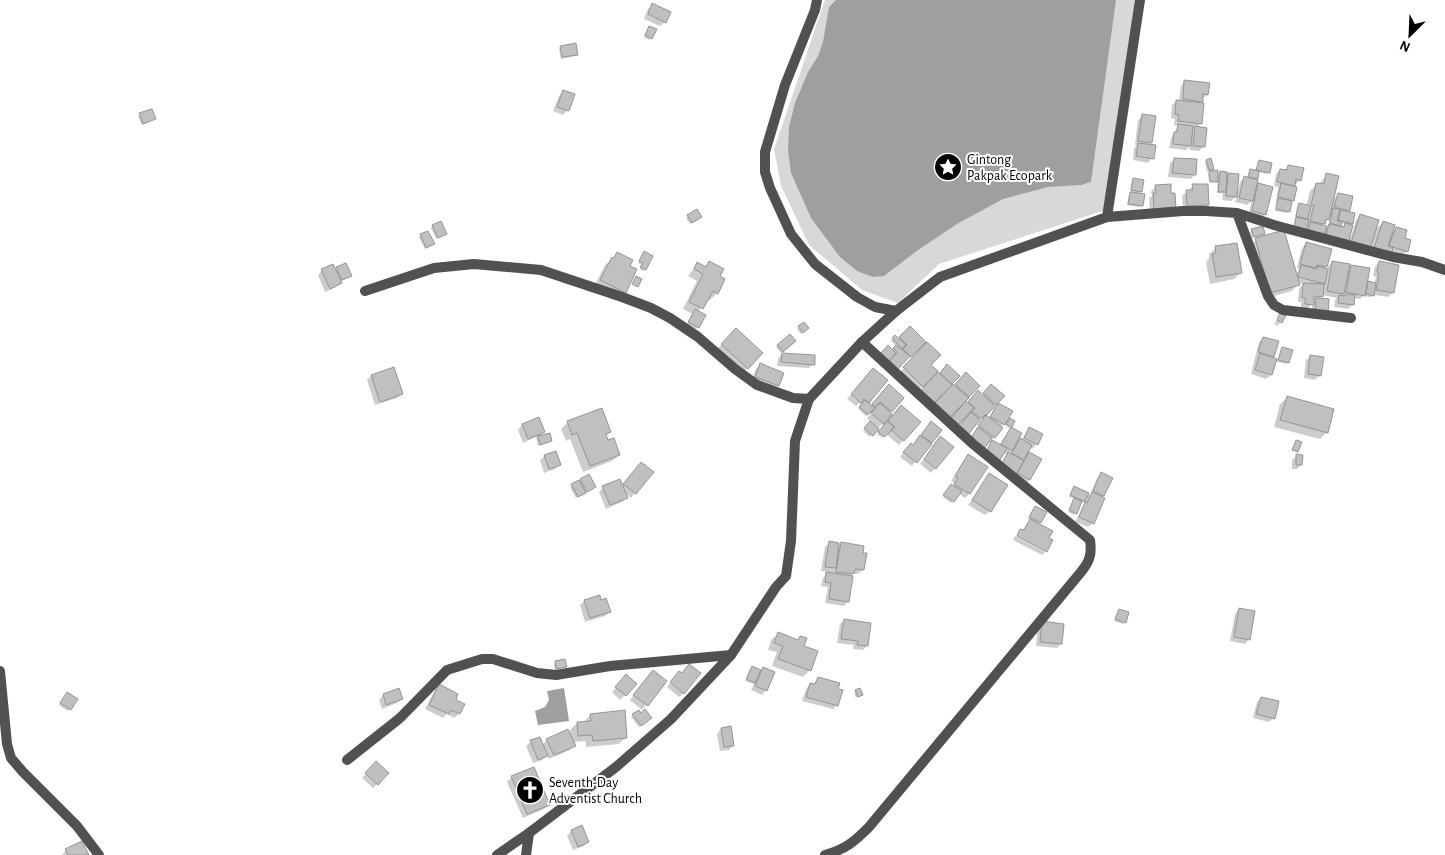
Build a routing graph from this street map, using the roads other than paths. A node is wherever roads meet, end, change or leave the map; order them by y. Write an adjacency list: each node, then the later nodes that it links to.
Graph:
1 (818, 0): 7 (street)
2 (1140, 0): 4 (street)
3 (1237, 214): 4 (street); 5 (street); 8 (street)
4 (1106, 217): 7 (street)
5 (1445, 270)
6 (364, 290): 10 (street)
7 (896, 312): 9 (street)
8 (1351, 318)
9 (862, 342): 10 (street); 18 (street)
10 (809, 399): 11 (street)
11 (731, 655): 13 (street); 14 (street)
12 (0, 671): 15 (street)
13 (347, 760)
14 (529, 833): 16 (street); 17 (street)
15 (100, 855)
16 (497, 855)
17 (526, 855)
18 (825, 855)

